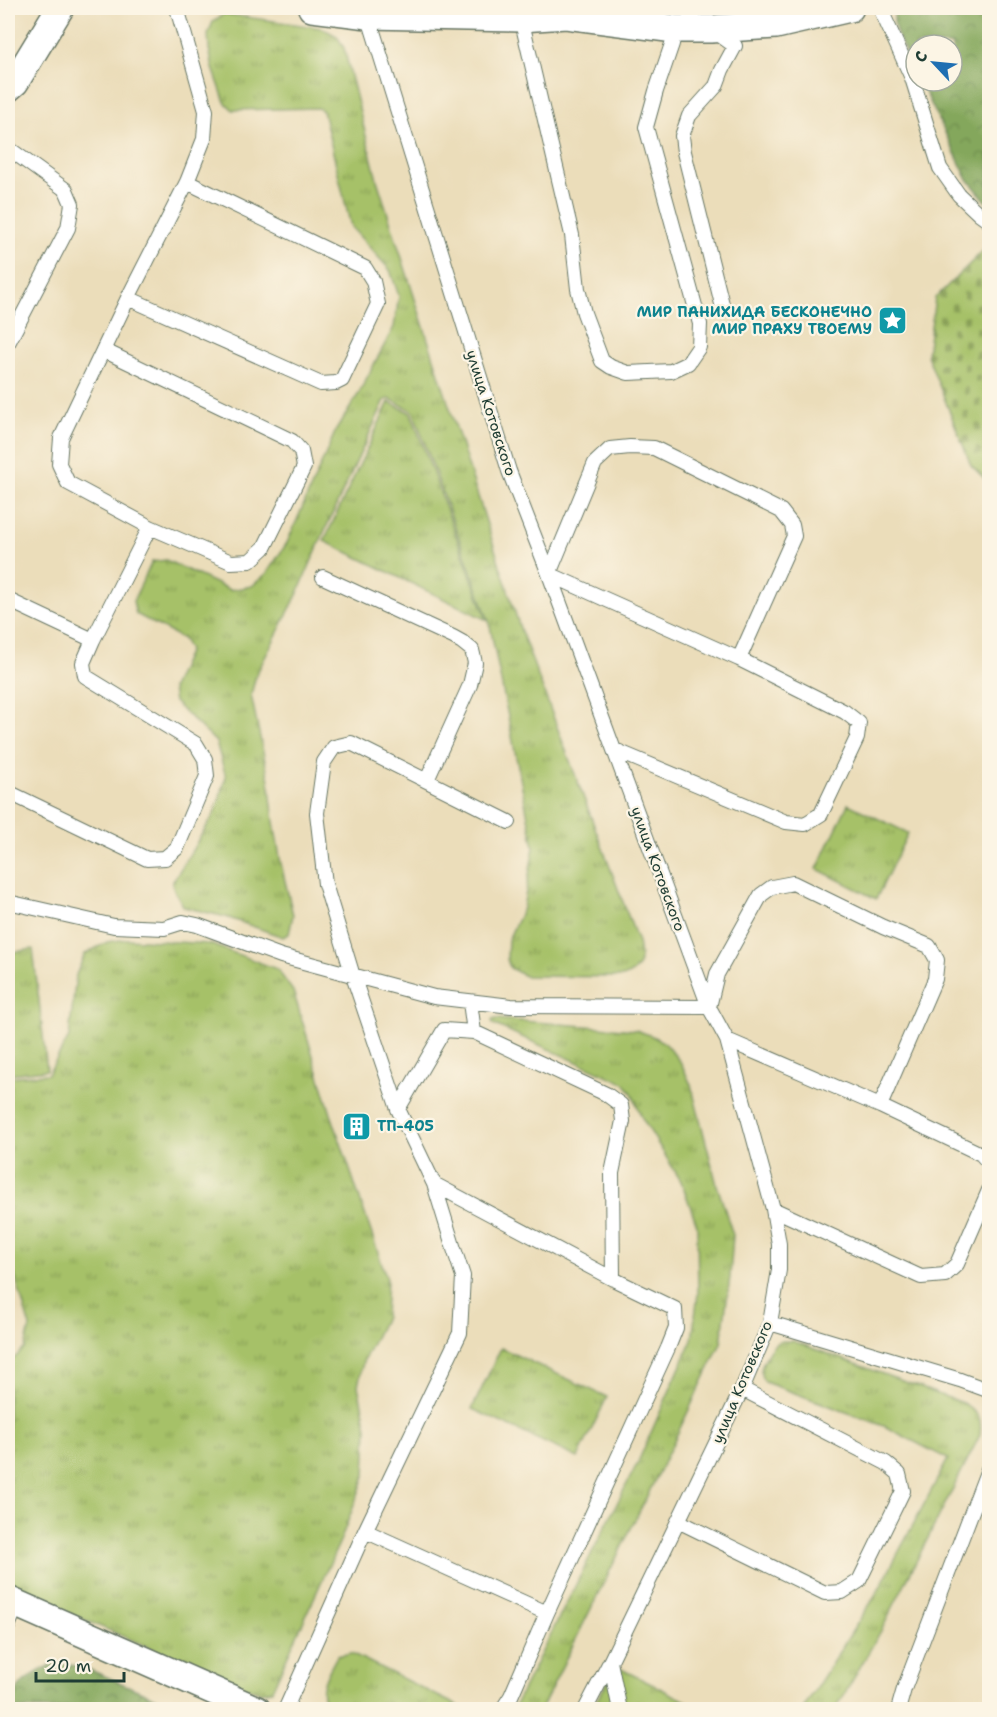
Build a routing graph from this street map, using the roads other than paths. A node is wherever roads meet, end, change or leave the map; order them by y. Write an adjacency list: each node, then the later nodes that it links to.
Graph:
1 (60, 8): 10 (street)
2 (177, 8): 12 (lane)
3 (312, 8): 6 (street)
4 (850, 8): 9 (street)
5 (880, 8): 13 (lane)
6 (368, 15): 7 (street); 19 (lane, улица Котовского)
7 (521, 18): 8 (street); 8 (lane)
8 (675, 29): 9 (street)
9 (711, 29): 15 (lane)
10 (8, 88)
11 (8, 148): 16 (lane)
12 (187, 182): 14 (lane); 14 (lane)
13 (990, 222)
14 (128, 298): 17 (lane)
15 (723, 308)
16 (8, 343)
17 (103, 350): 18 (lane); 18 (lane)
18 (150, 527): 22 (lane)
19 (549, 574): 23 (lane); 23 (lane); 24 (lane, улица Котовского)
20 (323, 577): 25 (lane)
21 (8, 600): 22 (lane)
22 (93, 640): 26 (lane)
23 (740, 659): 24 (lane)
24 (615, 750): 31 (lane, улица Котовского)
25 (426, 780): 27 (lane); 29 (lane)
26 (8, 792)
27 (509, 822)
28 (8, 902): 29 (lane)
29 (353, 976): 30 (lane); 35 (lane)
30 (470, 1002): 31 (lane); 32 (lane)
31 (709, 1007): 33 (lane, улица Котовского); 34 (lane)
32 (474, 1032): 35 (lane); 40 (lane)
33 (727, 1040): 34 (lane); 39 (lane, улица Котовского)
34 (880, 1106): 36 (lane)
35 (398, 1109): 37 (lane)
36 (990, 1164)
37 (434, 1184): 40 (lane); 46 (lane)
38 (990, 1188): 39 (lane)
39 (773, 1209): 41 (lane, улица Котовского)
40 (613, 1280): 48 (lane)
41 (770, 1323): 42 (lane, улица Котовского); 43 (lane)
42 (742, 1389): 45 (lane, улица Котовского); 45 (lane)
43 (990, 1391)
44 (990, 1464): 55 (lane)
45 (678, 1521): 49 (lane, улица Котовского)
46 (365, 1531): 48 (lane); 51 (lane)
47 (11, 1610): 50 (street)
48 (547, 1613): 52 (lane)
49 (610, 1662): 53 (lane, улица Котовского); 54 (lane)
50 (257, 1710)
51 (285, 1710)
52 (502, 1710)
53 (585, 1710)
54 (620, 1710)
55 (898, 1710)

